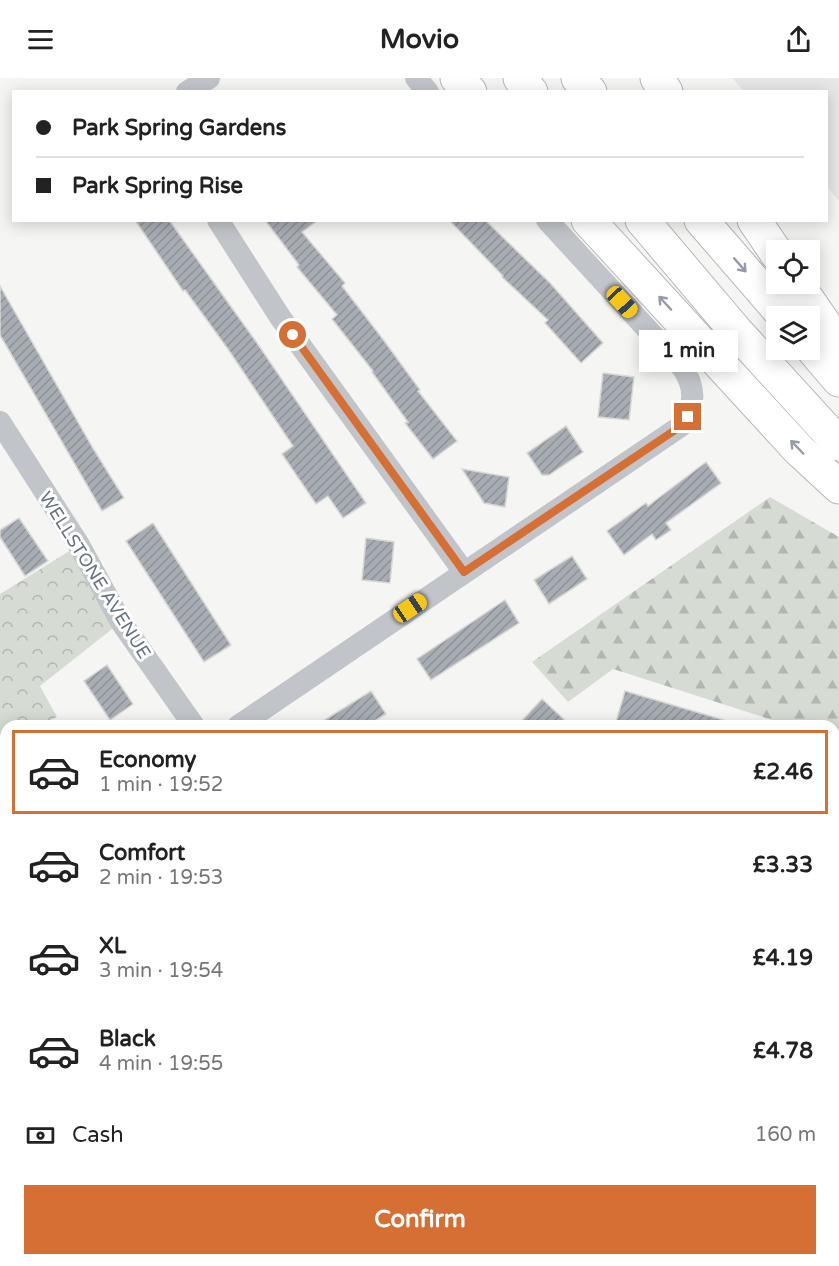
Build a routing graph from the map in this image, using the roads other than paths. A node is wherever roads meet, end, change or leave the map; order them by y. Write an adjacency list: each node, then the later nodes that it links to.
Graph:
1 (208, 78): 6 (street)
2 (416, 78): 7 (street)
3 (458, 78): 8 (highway)
4 (520, 78): 9 (highway)
5 (578, 78): 10 (highway)
6 (190, 90)
7 (426, 90)
8 (468, 90)
9 (529, 90)
10 (588, 90)
11 (219, 222): 26 (street)
12 (549, 222): 26 (street)
13 (590, 222): 25 (highway, one-way to 13)
14 (644, 222): 24 (highway)
15 (703, 222): 19 (highway, one-way to 19)
16 (755, 222): 17 (highway)
17 (768, 240)
18 (804, 294): 20 (highway)
19 (775, 306)
20 (839, 345)
21 (820, 358): 22 (highway)
22 (839, 380)
23 (3, 434): 27 (street, WELLSTONE AVENUE)
24 (839, 444)
25 (839, 487)
26 (464, 572): 28 (street)
27 (190, 720)
28 (247, 720)

